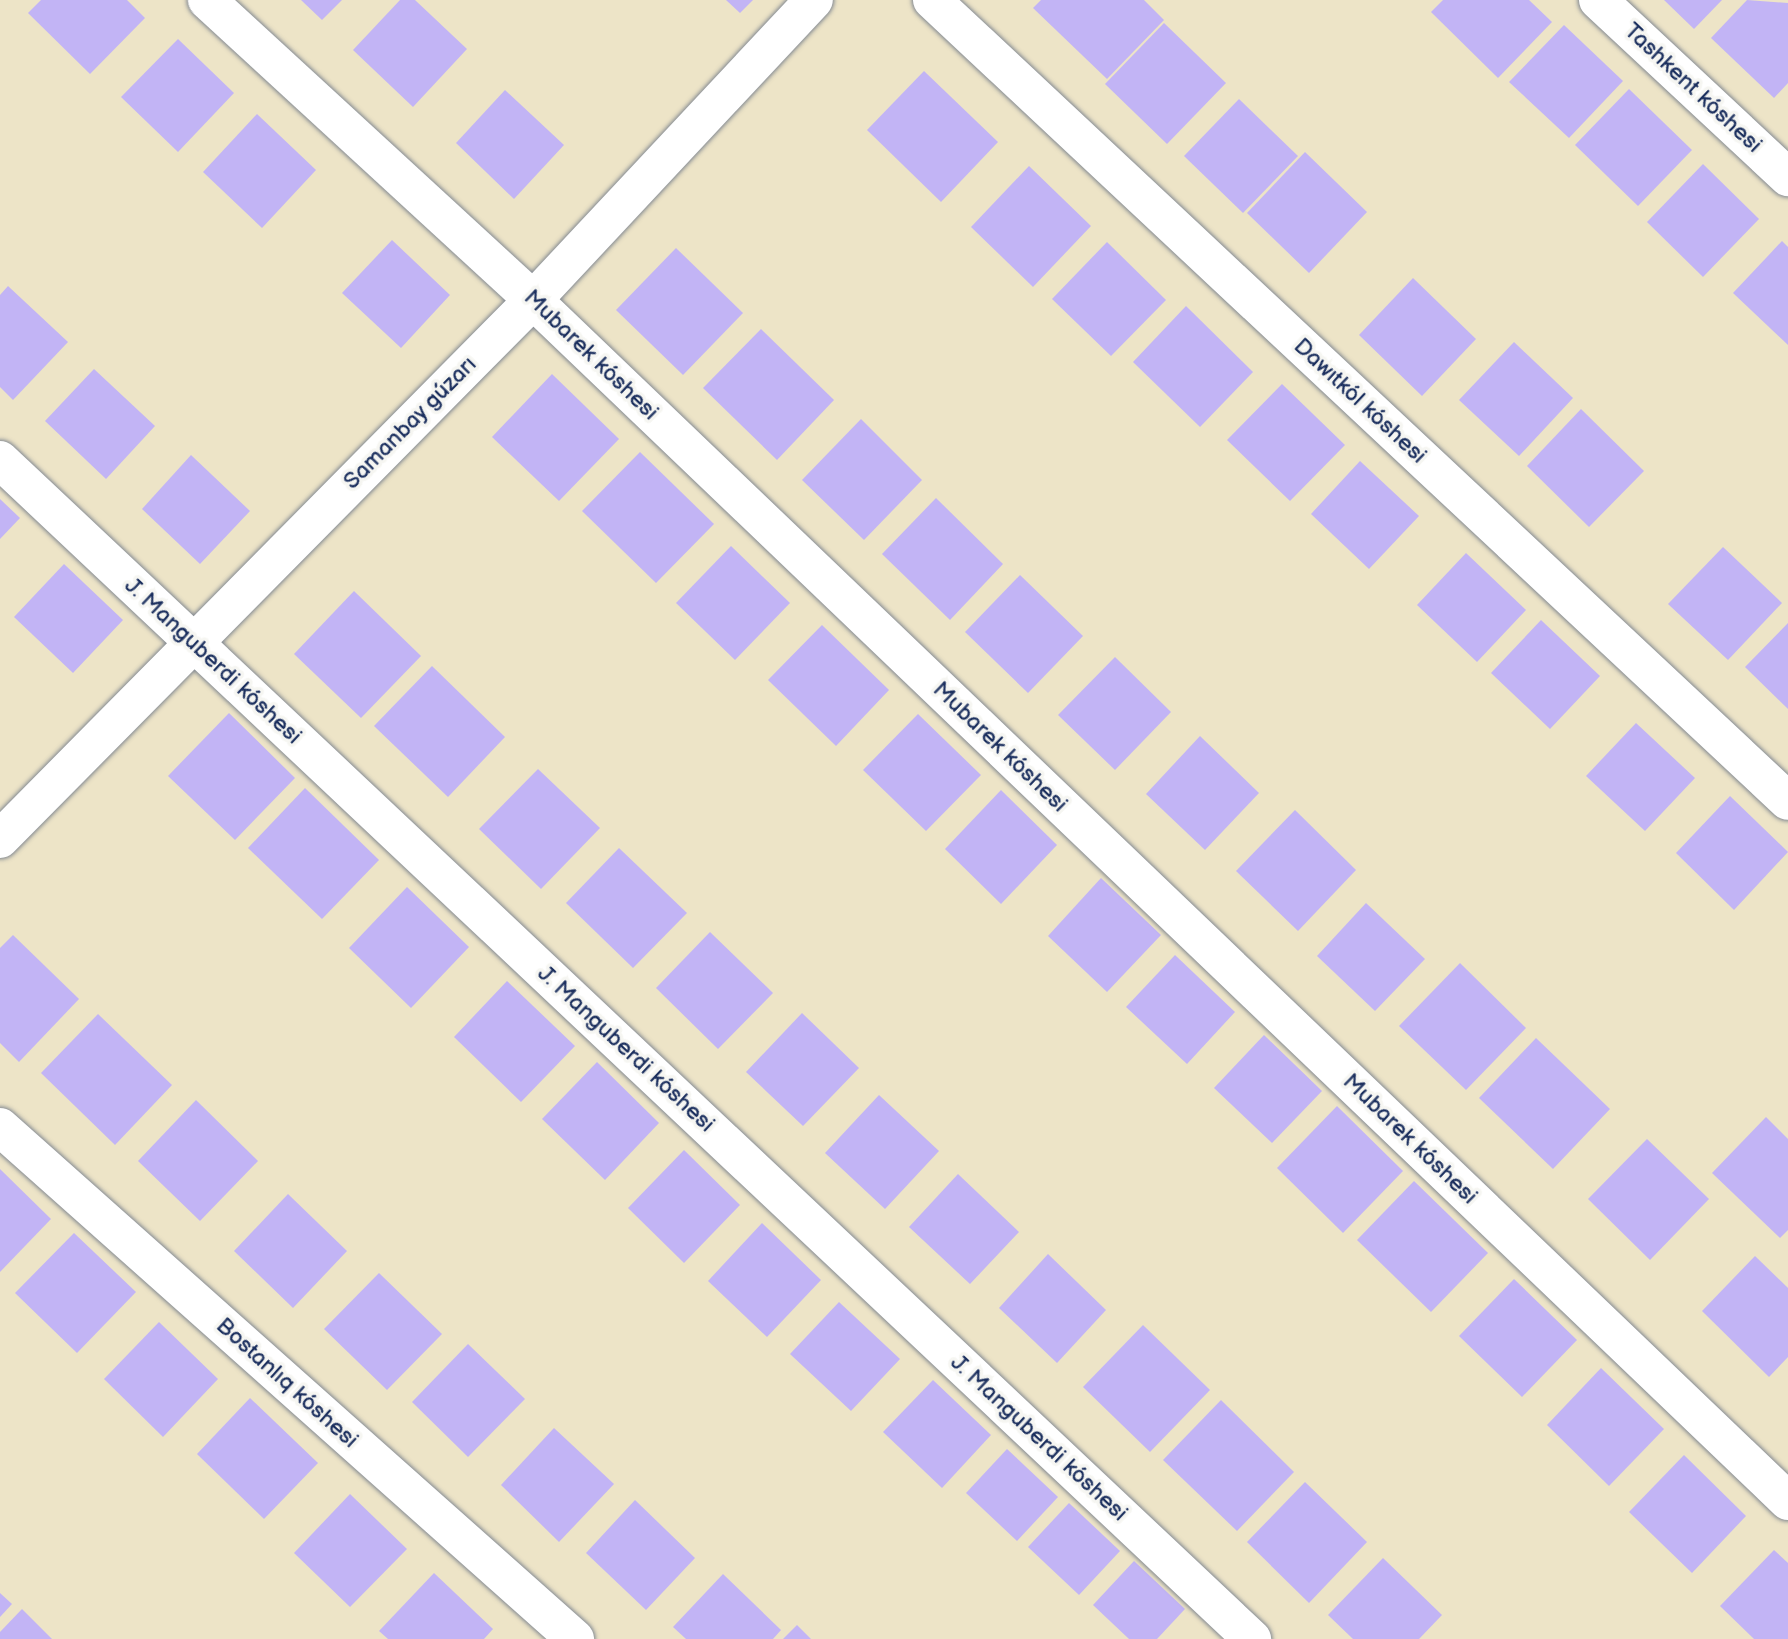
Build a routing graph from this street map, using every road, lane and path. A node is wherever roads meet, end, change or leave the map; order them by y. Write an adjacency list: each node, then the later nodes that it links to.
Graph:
1 (207, 0): 6 (street, Mubarek kóshesi)
2 (814, 0): 6 (street, Samanbay gúzarı)
3 (932, 0): 9 (street, Dawıtkól kóshesi)
4 (1598, 0): 5 (street, Tashkent kóshesi)
5 (1788, 177)
6 (533, 300): 8 (street, Samanbay gúzarı); 12 (street, Mubarek kóshesi)
7 (0, 460): 8 (street, J. Manguberdi kóshesi)
8 (193, 642): 10 (street, Samanbay gúzarı); 14 (street, J. Manguberdi kóshesi)
9 (1788, 801)
10 (0, 839)
11 (0, 1127): 13 (street, Bostanlıq kóshesi)
12 (1788, 1501)
13 (575, 1639)
14 (1252, 1639)

